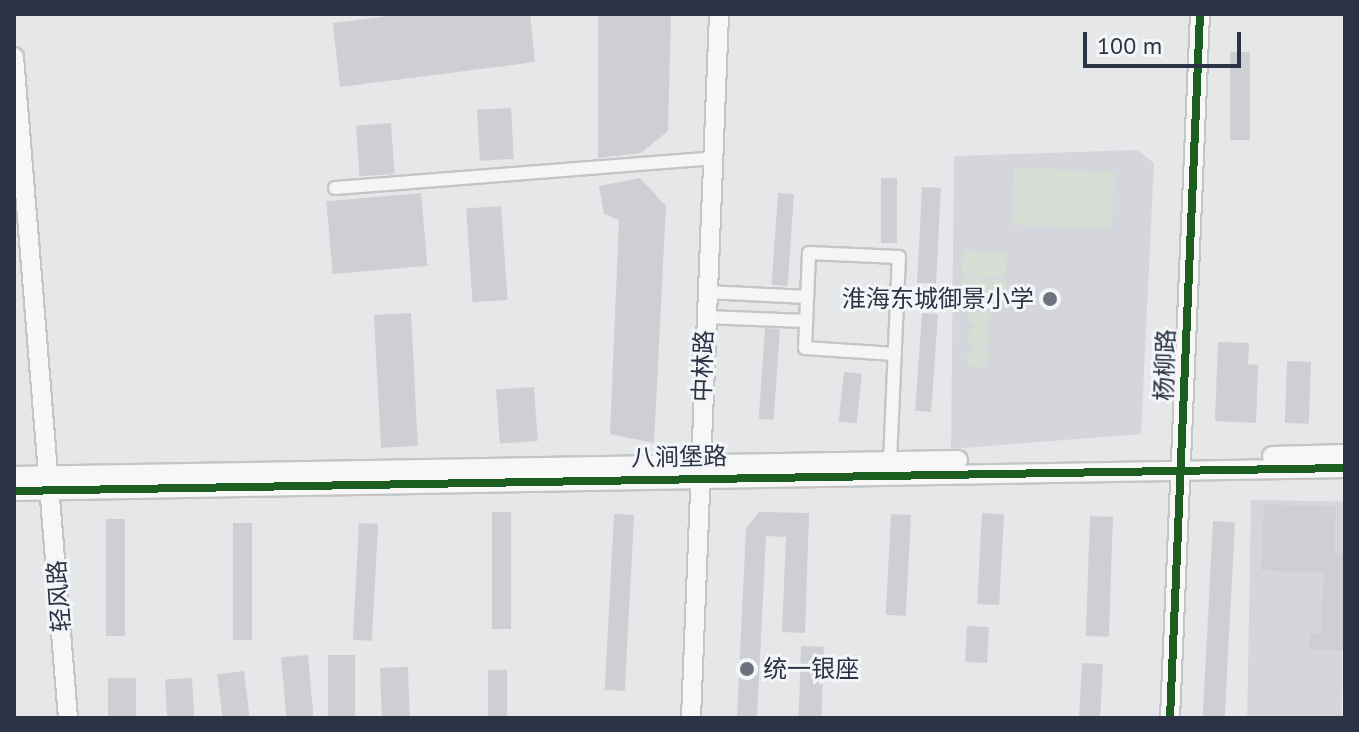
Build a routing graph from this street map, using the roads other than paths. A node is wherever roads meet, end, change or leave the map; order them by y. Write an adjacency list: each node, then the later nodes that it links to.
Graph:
1 (719, 14): 4 (street, 中林路)
2 (1200, 14): 13 (street, 杨柳路)
3 (14, 57): 17 (street, 轻风路)
4 (712, 158): 5 (street); 6 (street, 中林路)
5 (335, 188)
6 (707, 292): 7 (street); 8 (street, 中林路)
7 (807, 297): 9 (street); 10 (street)
8 (705, 317): 9 (street); 15 (street, 中林路)
9 (806, 321): 10 (street)
10 (895, 354): 12 (street)
11 (1345, 454): 13 (street, 八涧堡路)
12 (890, 461): 13 (street, 八涧堡路); 15 (street, 八涧堡路)
13 (1182, 463): 14 (street, 八涧堡路); 15 (street, 八涧堡路); 21 (street, 杨柳路)
14 (1345, 468)
15 (699, 470): 17 (street, 八涧堡路); 20 (street, 中林路)
16 (14, 476): 17 (street, 八涧堡路)
17 (50, 482): 18 (street, 八涧堡路); 19 (street, 轻风路)
18 (14, 491)
19 (68, 718)
20 (691, 718)
21 (1170, 718)

